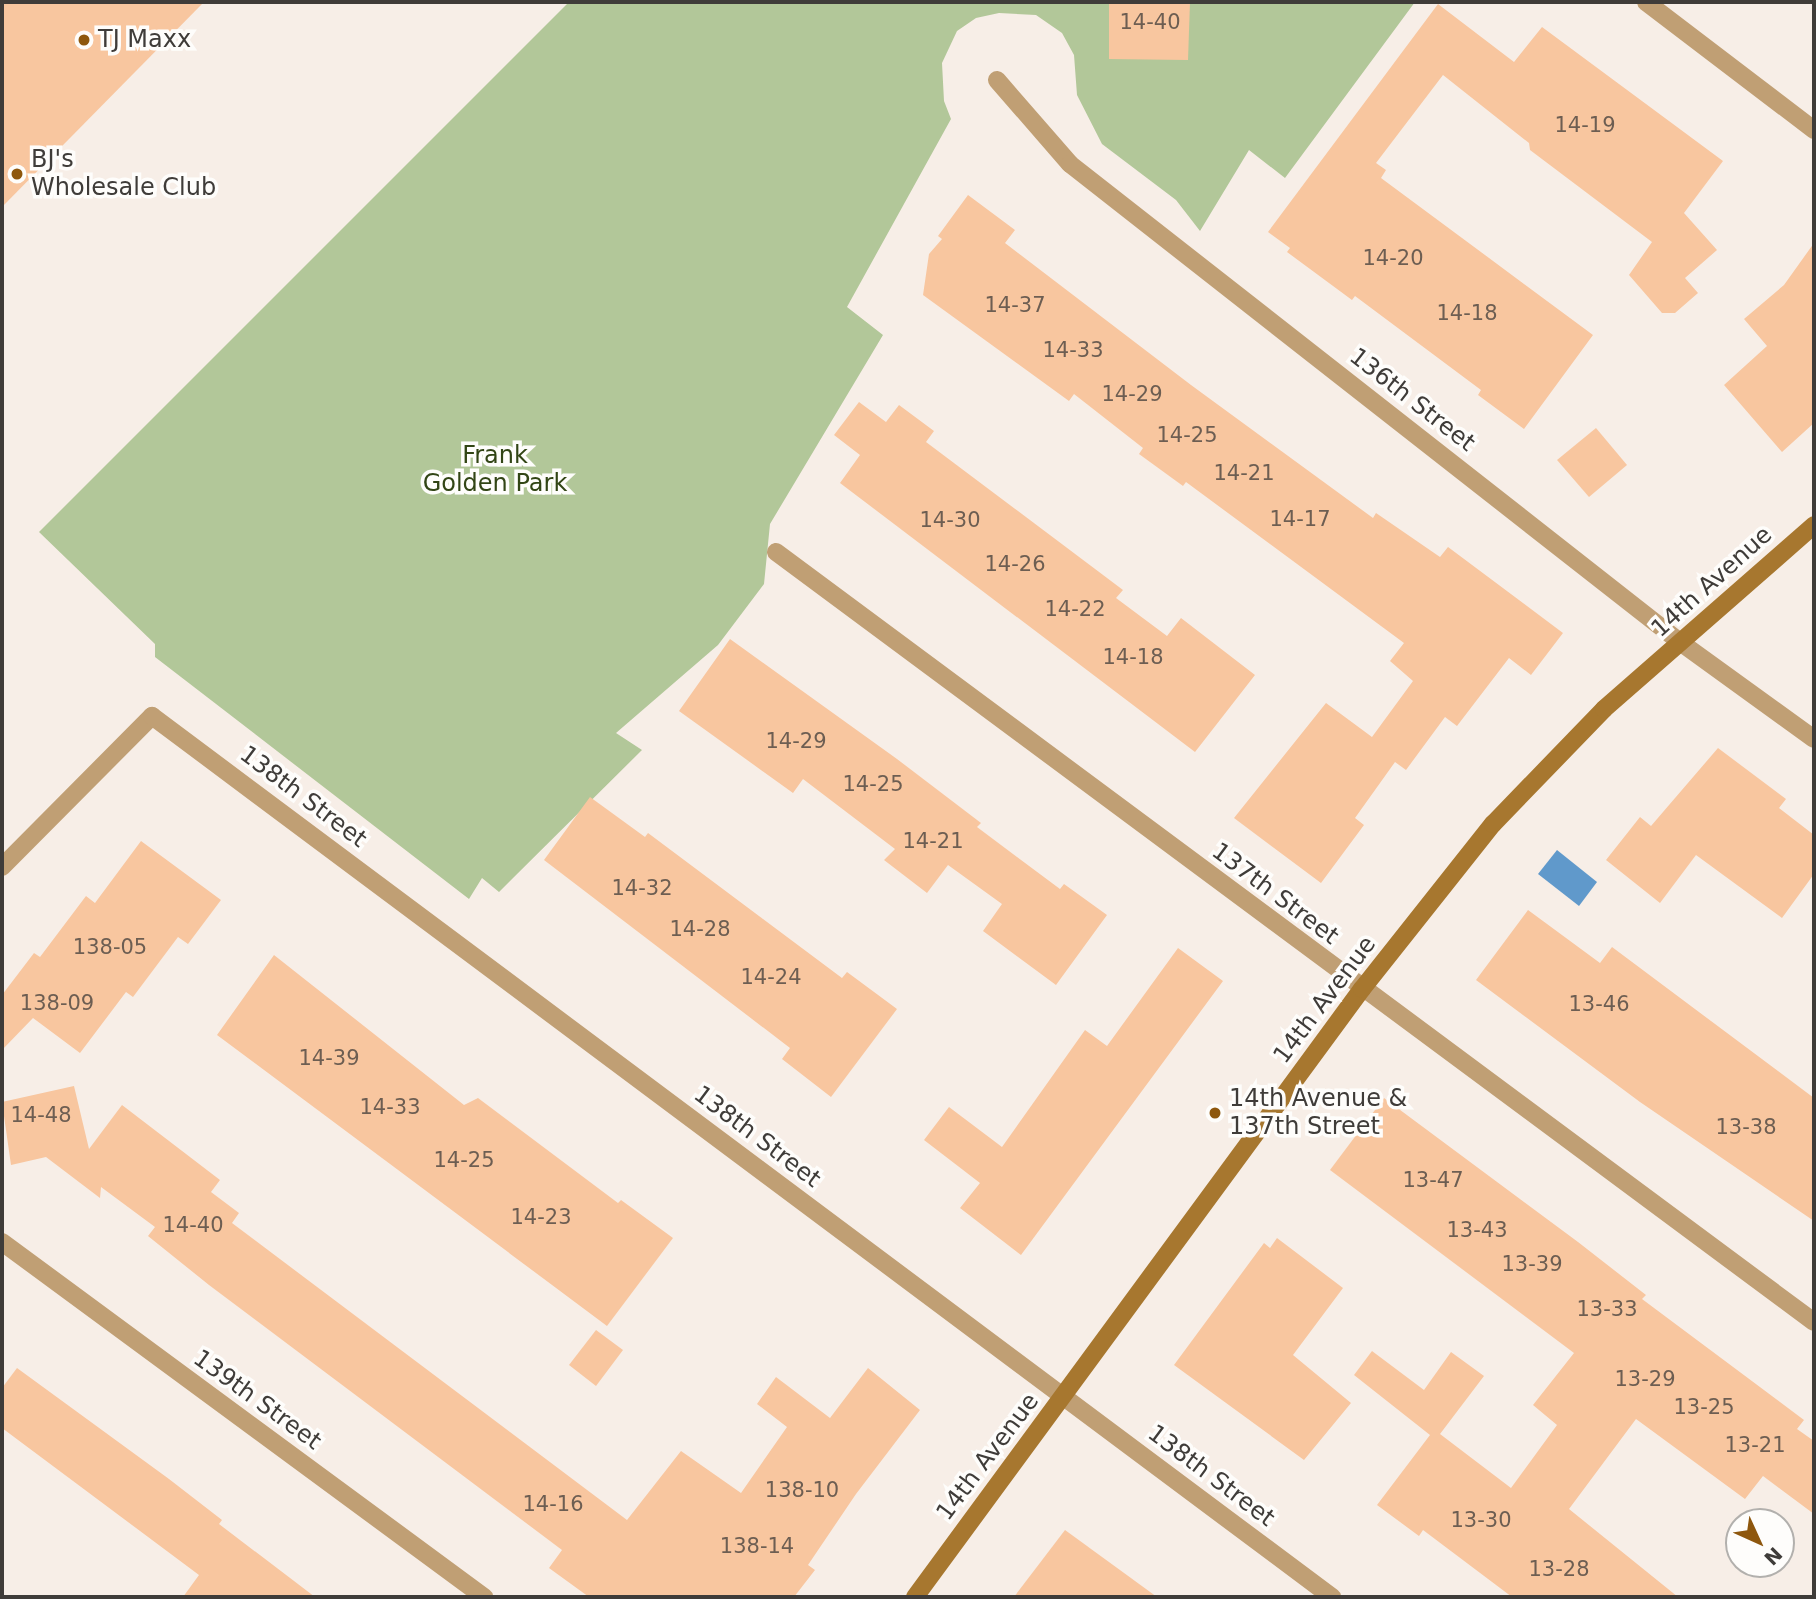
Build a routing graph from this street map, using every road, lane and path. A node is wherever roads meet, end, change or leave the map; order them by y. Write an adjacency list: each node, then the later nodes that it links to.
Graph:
1 (1646, 2): 3 (street)
2 (997, 80): 6 (street, 136th Street)
3 (1814, 130)
4 (1814, 525): 6 (street, 14th Avenue)
5 (776, 552): 9 (street, 137th Street)
6 (1680, 642): 7 (street, 136th Street); 9 (street, 14th Avenue)
7 (1814, 739)
8 (2, 867): 12 (street, 138th Street)
9 (1362, 989): 11 (street, 137th Street); 12 (street, 14th Avenue)
10 (2, 1242): 13 (street, 139th Street)
11 (1814, 1322)
12 (1063, 1396): 14 (street, 14th Avenue); 15 (street, 138th Street)
13 (484, 1597)
14 (915, 1597)
15 (1332, 1597)

